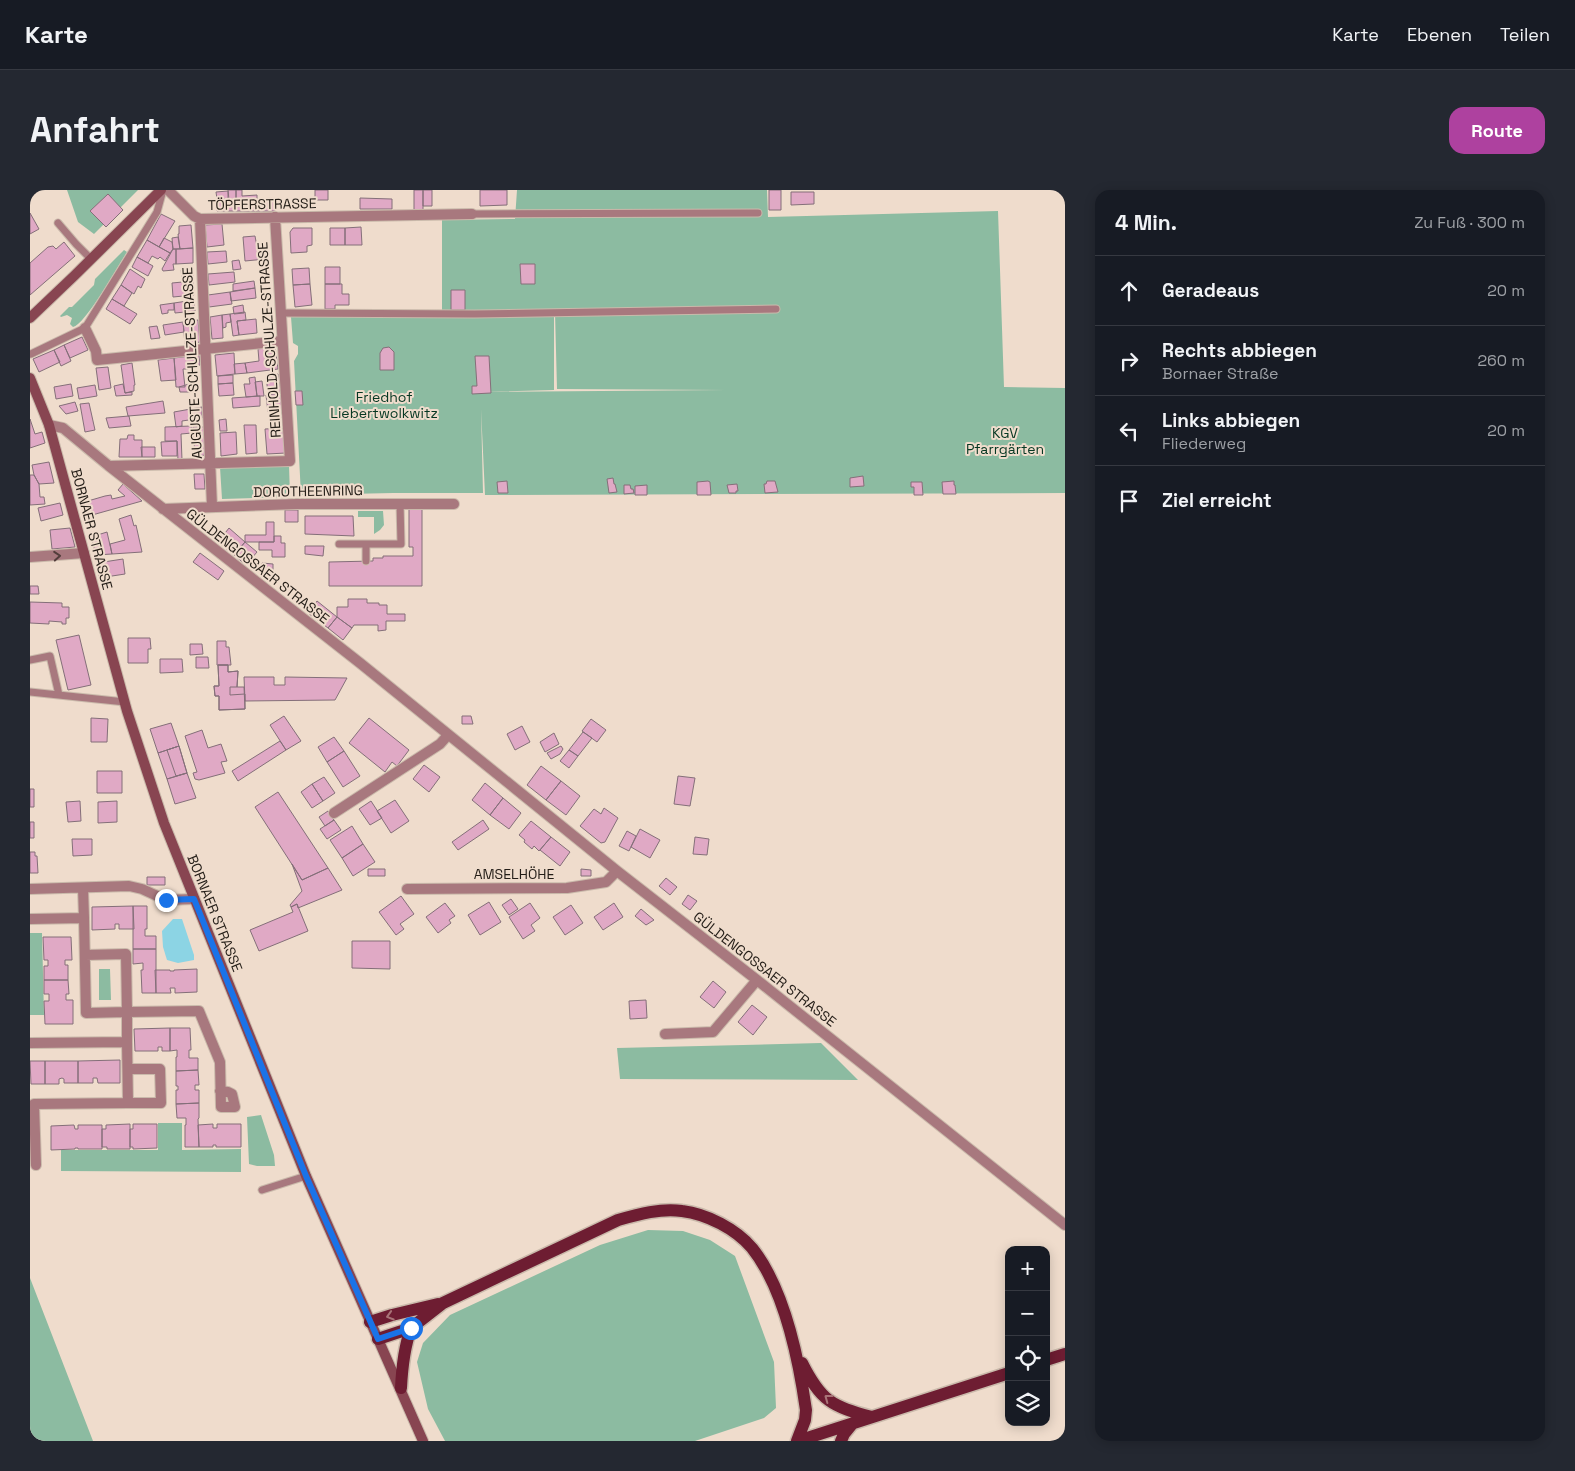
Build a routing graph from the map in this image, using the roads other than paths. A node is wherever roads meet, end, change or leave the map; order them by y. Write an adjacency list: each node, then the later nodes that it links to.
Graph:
1 (162, 190): 8 (main road); 12 (lane)
2 (168, 190): 6 (street, TÖPFERSTRASSE)
3 (758, 213): 4 (lane, TÖPFERSTRASSE)
4 (472, 214): 5 (street, TÖPFERSTRASSE)
5 (275, 217): 6 (street, TÖPFERSTRASSE); 10 (street, REINHOLD-SCHULZE-STRASSE)
6 (200, 219): 14 (street, AUGUSTE-SCHULZE-STRASSE)
7 (58, 223): 8 (lane)
8 (91, 260): 11 (main road)
9 (776, 309): 10 (lane)
10 (281, 313): 13 (street, REINHOLD-SCHULZE-STRASSE)
11 (30, 318)
12 (86, 328): 14 (street); 15 (lane)
13 (282, 342): 14 (street); 18 (street, REINHOLD-SCHULZE-STRASSE)
14 (206, 349): 18 (street, AUGUSTE-SCHULZE-STRASSE)
15 (31, 354)
16 (30, 378): 17 (main road, BORNAER STRASSE)
17 (49, 425): 19 (street, GÜLDENGOSSAER STRASSE); 26 (main road, BORNAER STRASSE)
18 (211, 464): 19 (street); 22 (street, AUGUSTE-SCHULZE-STRASSE)
19 (109, 466): 23 (street, GÜLDENGOSSAER STRASSE)
20 (400, 504): 21 (street, DOROTHEENRING); 22 (street, DOROTHEENRING); 25 (lane)
21 (454, 504)
22 (212, 506): 23 (street, DOROTHEENRING)
23 (163, 509): 33 (street, GÜLDENGOSSAER STRASSE)
24 (339, 544): 25 (lane)
25 (366, 544): 28 (lane)
26 (84, 553): 27 (street, one-way to 26); 32 (main road, BORNAER STRASSE)
27 (30, 557)
28 (366, 561)
29 (30, 660): 31 (lane)
30 (30, 692): 31 (lane)
31 (59, 695): 32 (lane)
32 (125, 702): 39 (main road, BORNAER STRASSE)
33 (448, 735): 34 (street); 35 (street, GÜLDENGOSSAER STRASSE)
34 (334, 813)
35 (616, 871): 38 (street, AMSELHÖHE); 43 (street, GÜLDENGOSSAER STRASSE)
36 (83, 888): 37 (street); 39 (street); 40 (street)
37 (30, 889)
38 (407, 889)
39 (194, 899): 53 (main road, BORNAER STRASSE)
40 (84, 918): 41 (street); 42 (street)
41 (30, 919)
42 (85, 955): 44 (street); 44 (street)
43 (757, 980): 45 (street); 55 (street, GÜLDENGOSSAER STRASSE)
44 (127, 1012): 46 (street); 49 (street)
45 (665, 1034)
46 (127, 1042): 47 (street); 48 (street)
47 (30, 1043)
48 (128, 1069): 50 (street); 50 (street)
49 (220, 1091)
50 (128, 1103): 51 (street)
51 (33, 1165): 52 (street)
52 (47, 1165)
53 (306, 1176): 54 (lane); 57 (main road, BORNAER STRASSE)
54 (262, 1190)
55 (1065, 1225)
56 (443, 1303): 57 (main road, one-way to 57); 58 (main road); 60 (main road)
57 (370, 1322): 59 (main road, BORNAER STRASSE)
58 (411, 1328): 59 (main road); 64 (main road)
59 (378, 1339): 64 (main road, BORNAER STRASSE)
60 (795, 1350): 65 (main road, one-way to 60); 68 (main road)
61 (1065, 1354): 62 (main road)
62 (1050, 1359)
63 (1005, 1373): 65 (main road)
64 (400, 1388): 67 (main road, BORNAER STRASSE)
65 (872, 1417): 66 (main road)
66 (853, 1423): 68 (main road); 69 (main road)
67 (423, 1441)
68 (798, 1441)
69 (841, 1441)

